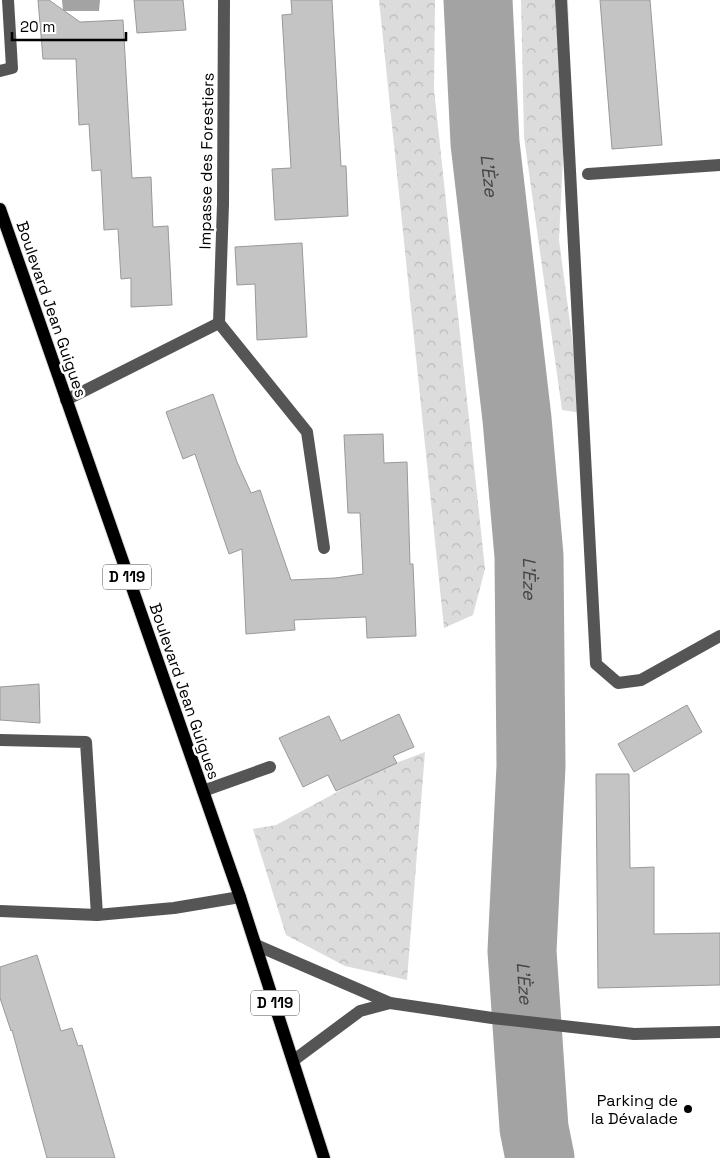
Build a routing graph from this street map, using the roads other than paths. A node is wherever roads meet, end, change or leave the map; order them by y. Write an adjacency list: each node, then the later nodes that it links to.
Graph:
1 (8, 0): 4 (street)
2 (224, 0): 8 (street, Impasse des Forestiers)
3 (561, 0): 11 (street)
4 (0, 71)
5 (720, 165): 6 (street)
6 (588, 174)
7 (0, 208): 9 (main road, Boulevard Jean Guigues / D 119)
8 (219, 323): 9 (street); 10 (street)
9 (66, 400): 14 (main road, Boulevard Jean Guigues / D 119)
10 (324, 548)
11 (720, 636)
12 (0, 740): 17 (street)
13 (270, 767): 14 (street)
14 (203, 791): 15 (main road, Boulevard Jean Guigues / D 119)
15 (240, 897): 17 (street); 18 (main road, Boulevard Jean Guigues / D 119)
16 (0, 911): 17 (street)
17 (96, 915)
18 (256, 945): 19 (street); 21 (main road, Boulevard Jean Guigues / D 119)
19 (390, 1003): 20 (street); 21 (street)
20 (720, 1032)
21 (294, 1060): 22 (main road, Boulevard Jean Guigues / D 119)
22 (324, 1158)

